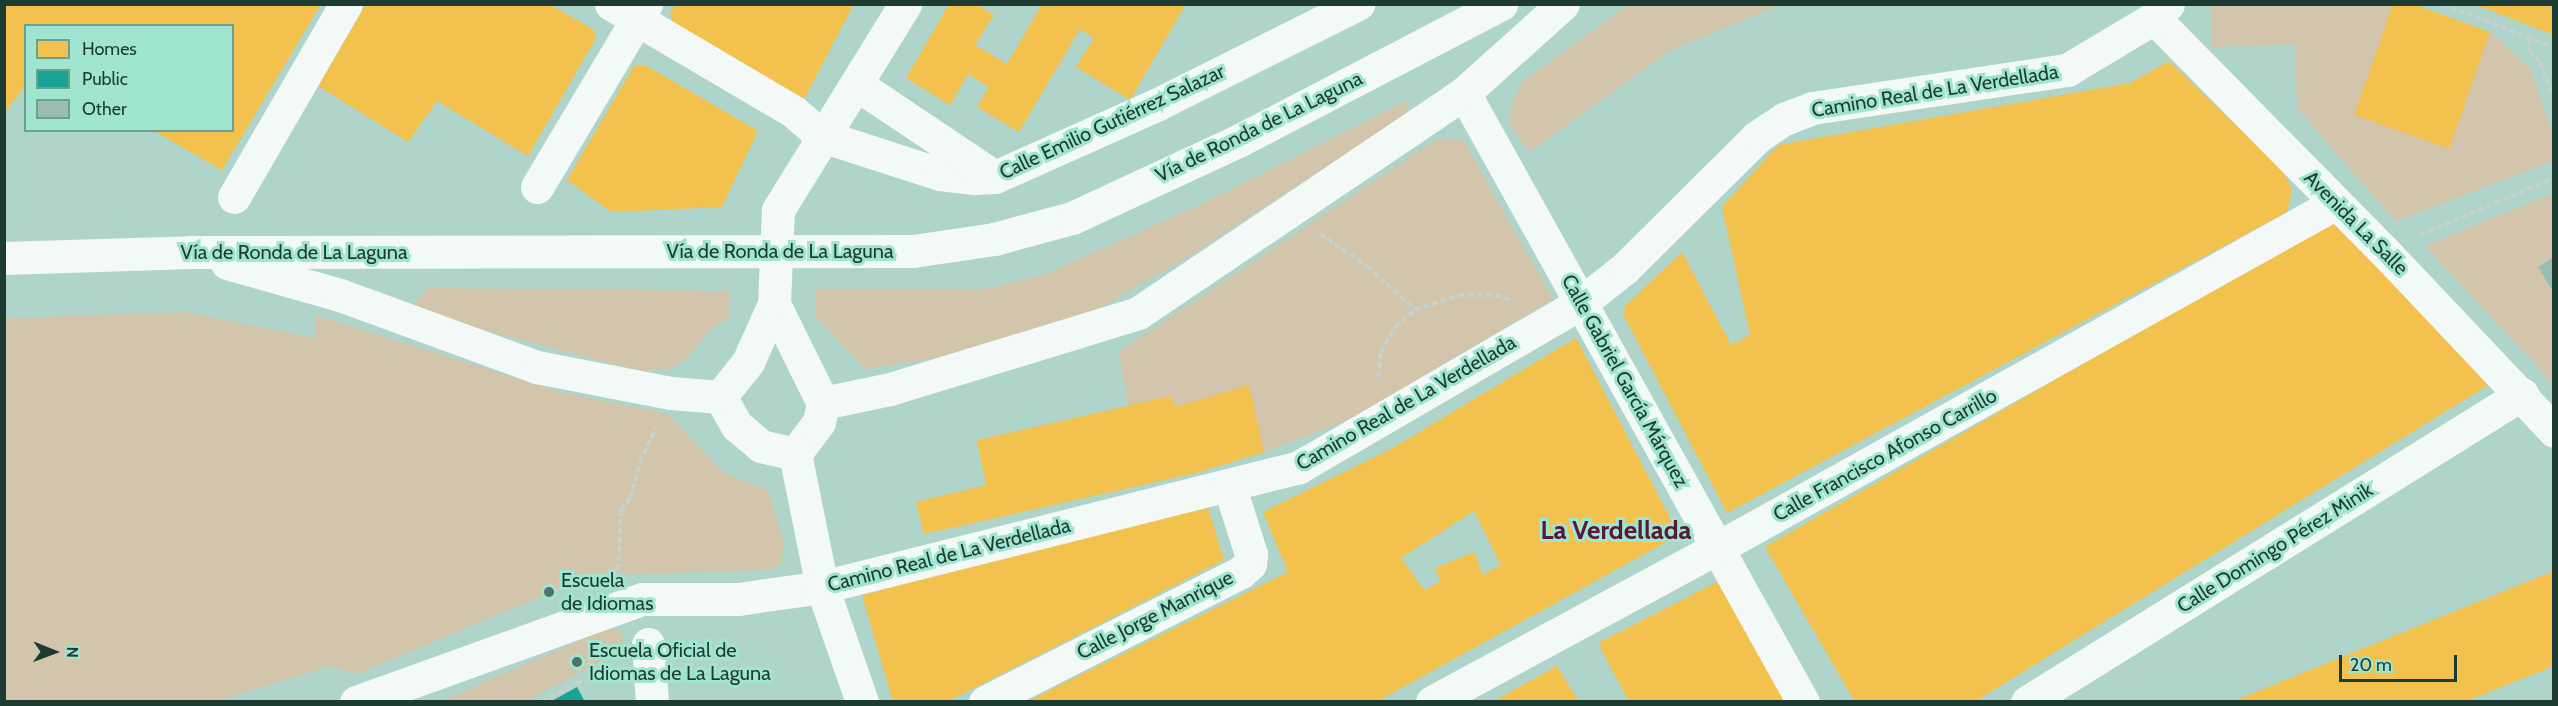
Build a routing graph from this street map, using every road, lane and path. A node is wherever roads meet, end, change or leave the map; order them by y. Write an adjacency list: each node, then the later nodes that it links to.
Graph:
1 (346, 4): 18 (street)
2 (905, 4): 11 (street)
3 (1358, 4): 15 (street, Calle Emilio Gutiérrez Salazar)
4 (1502, 4): 22 (street, Vía de Ronda de La Laguna)
5 (1563, 4): 12 (street)
6 (2442, 4): 9 (path)
7 (631, 9): 14 (street); 17 (street)
8 (2161, 11): 19 (street, Avenida La Salle); 24 (street, Camino Real de La Verdellada)
9 (2529, 38): 10 (path); 13 (path)
10 (2553, 47)
11 (856, 84): 14 (street); 15 (street)
12 (1464, 93): 20 (street); 24 (street, Calle Gabriel García Márquez)
13 (2553, 99)
14 (822, 136): 15 (street, Calle Emilio Gutiérrez Salazar); 25 (street)
15 (995, 177)
16 (2553, 178): 21 (path)
17 (537, 187)
18 (234, 198)
19 (2336, 204): 21 (street, Avenida La Salle); 36 (street, Calle Francisco Afonso Carrillo)
20 (1287, 212): 26 (path); 30 (street)
21 (2383, 250): 28 (street, Avenida La Salle)
22 (191, 252): 23 (street, Vía de Ronda de La Laguna); 29 (street)
23 (4, 258)
24 (1581, 303): 27 (street, Camino Real de La Verdellada); 36 (street, Calle Gabriel García Márquez)
25 (774, 304): 29 (street); 30 (street)
26 (1415, 310): 27 (path); 31 (path)
27 (1548, 322): 31 (street, Camino Real de La Verdellada)
28 (2522, 394): 33 (street, Avenida La Salle); 47 (street, Calle Domingo Pérez Minik)
29 (720, 397): 34 (street)
30 (823, 403): 34 (street)
31 (1384, 417): 35 (street, Camino Real de La Verdellada)
32 (659, 422): 37 (path)
33 (2553, 431)
34 (795, 454): 38 (street)
35 (1229, 484): 38 (street, Camino Real de La Verdellada); 44 (street, Calle Jorge Manrique)
36 (1719, 548): 45 (street, Calle Francisco Afonso Carrillo); 46 (street, Calle Gabriel García Márquez)
37 (618, 574)
38 (822, 587): 40 (street, Camino Real de La Verdellada); 43 (street)
39 (648, 657): 41 (path); 42 (street)
40 (356, 702)
41 (542, 702)
42 (652, 702)
43 (862, 702)
44 (985, 702)
45 (1432, 702)
46 (1803, 702)
47 (2027, 702)

